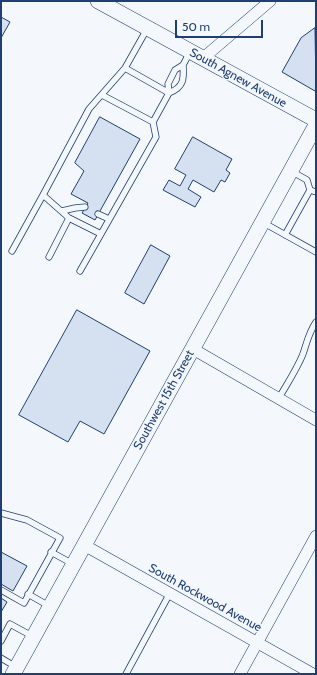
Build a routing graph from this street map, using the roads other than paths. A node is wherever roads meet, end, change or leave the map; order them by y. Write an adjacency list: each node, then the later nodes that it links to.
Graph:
1 (98, 1): 3 (main road, South Agnew Avenue)
2 (270, 1): 4 (street)
3 (148, 29): 4 (main road, South Agnew Avenue); 6 (lane)
4 (196, 55): 5 (lane); 9 (main road, South Agnew Avenue)
5 (183, 65): 7 (lane); 7 (lane)
6 (125, 68): 7 (lane); 8 (lane)
7 (170, 93): 10 (lane)
8 (102, 95): 10 (lane); 14 (lane)
9 (316, 120)
10 (153, 122): 19 (lane)
11 (316, 125): 12 (main road, Southwest 15th Street)
12 (291, 171): 13 (lane); 20 (main road, Southwest 15th Street)
13 (313, 191): 22 (lane)
14 (43, 195): 16 (lane); 23 (lane)
15 (85, 207): 16 (lane)
16 (62, 211): 18 (lane)
17 (98, 214): 19 (lane)
18 (69, 218): 21 (lane); 25 (lane)
19 (109, 220): 21 (lane)
20 (262, 222): 22 (lane); 28 (main road, Southwest 15th Street)
21 (101, 234): 26 (lane)
22 (285, 235): 24 (lane)
23 (12, 251)
24 (316, 252)
25 (49, 257)
26 (80, 271)
27 (316, 322): 29 (lane)
28 (193, 349): 29 (street); 33 (main road, Southwest 15th Street)
29 (279, 398): 30 (street)
30 (316, 420)
31 (1, 513): 34 (lane)
32 (316, 536): 42 (street)
33 (84, 545): 35 (main road, Southwest 15th Street); 38 (street, South Rockwood Avenue)
34 (51, 552): 35 (lane); 37 (lane)
35 (73, 564): 39 (main road, Southwest 15th Street)
36 (1, 590): 37 (lane)
37 (28, 594): 39 (lane)
38 (170, 594): 42 (street, South Rockwood Avenue); 45 (lane)
39 (50, 606): 40 (main road, Southwest 15th Street)
40 (33, 637): 41 (lane); 44 (main road, Southwest 15th Street)
41 (1, 641)
42 (257, 642): 46 (street); 47 (street, South Rockwood Avenue)
43 (1, 658): 44 (lane)
44 (14, 670)
45 (126, 674)
46 (240, 674)
47 (313, 674)

